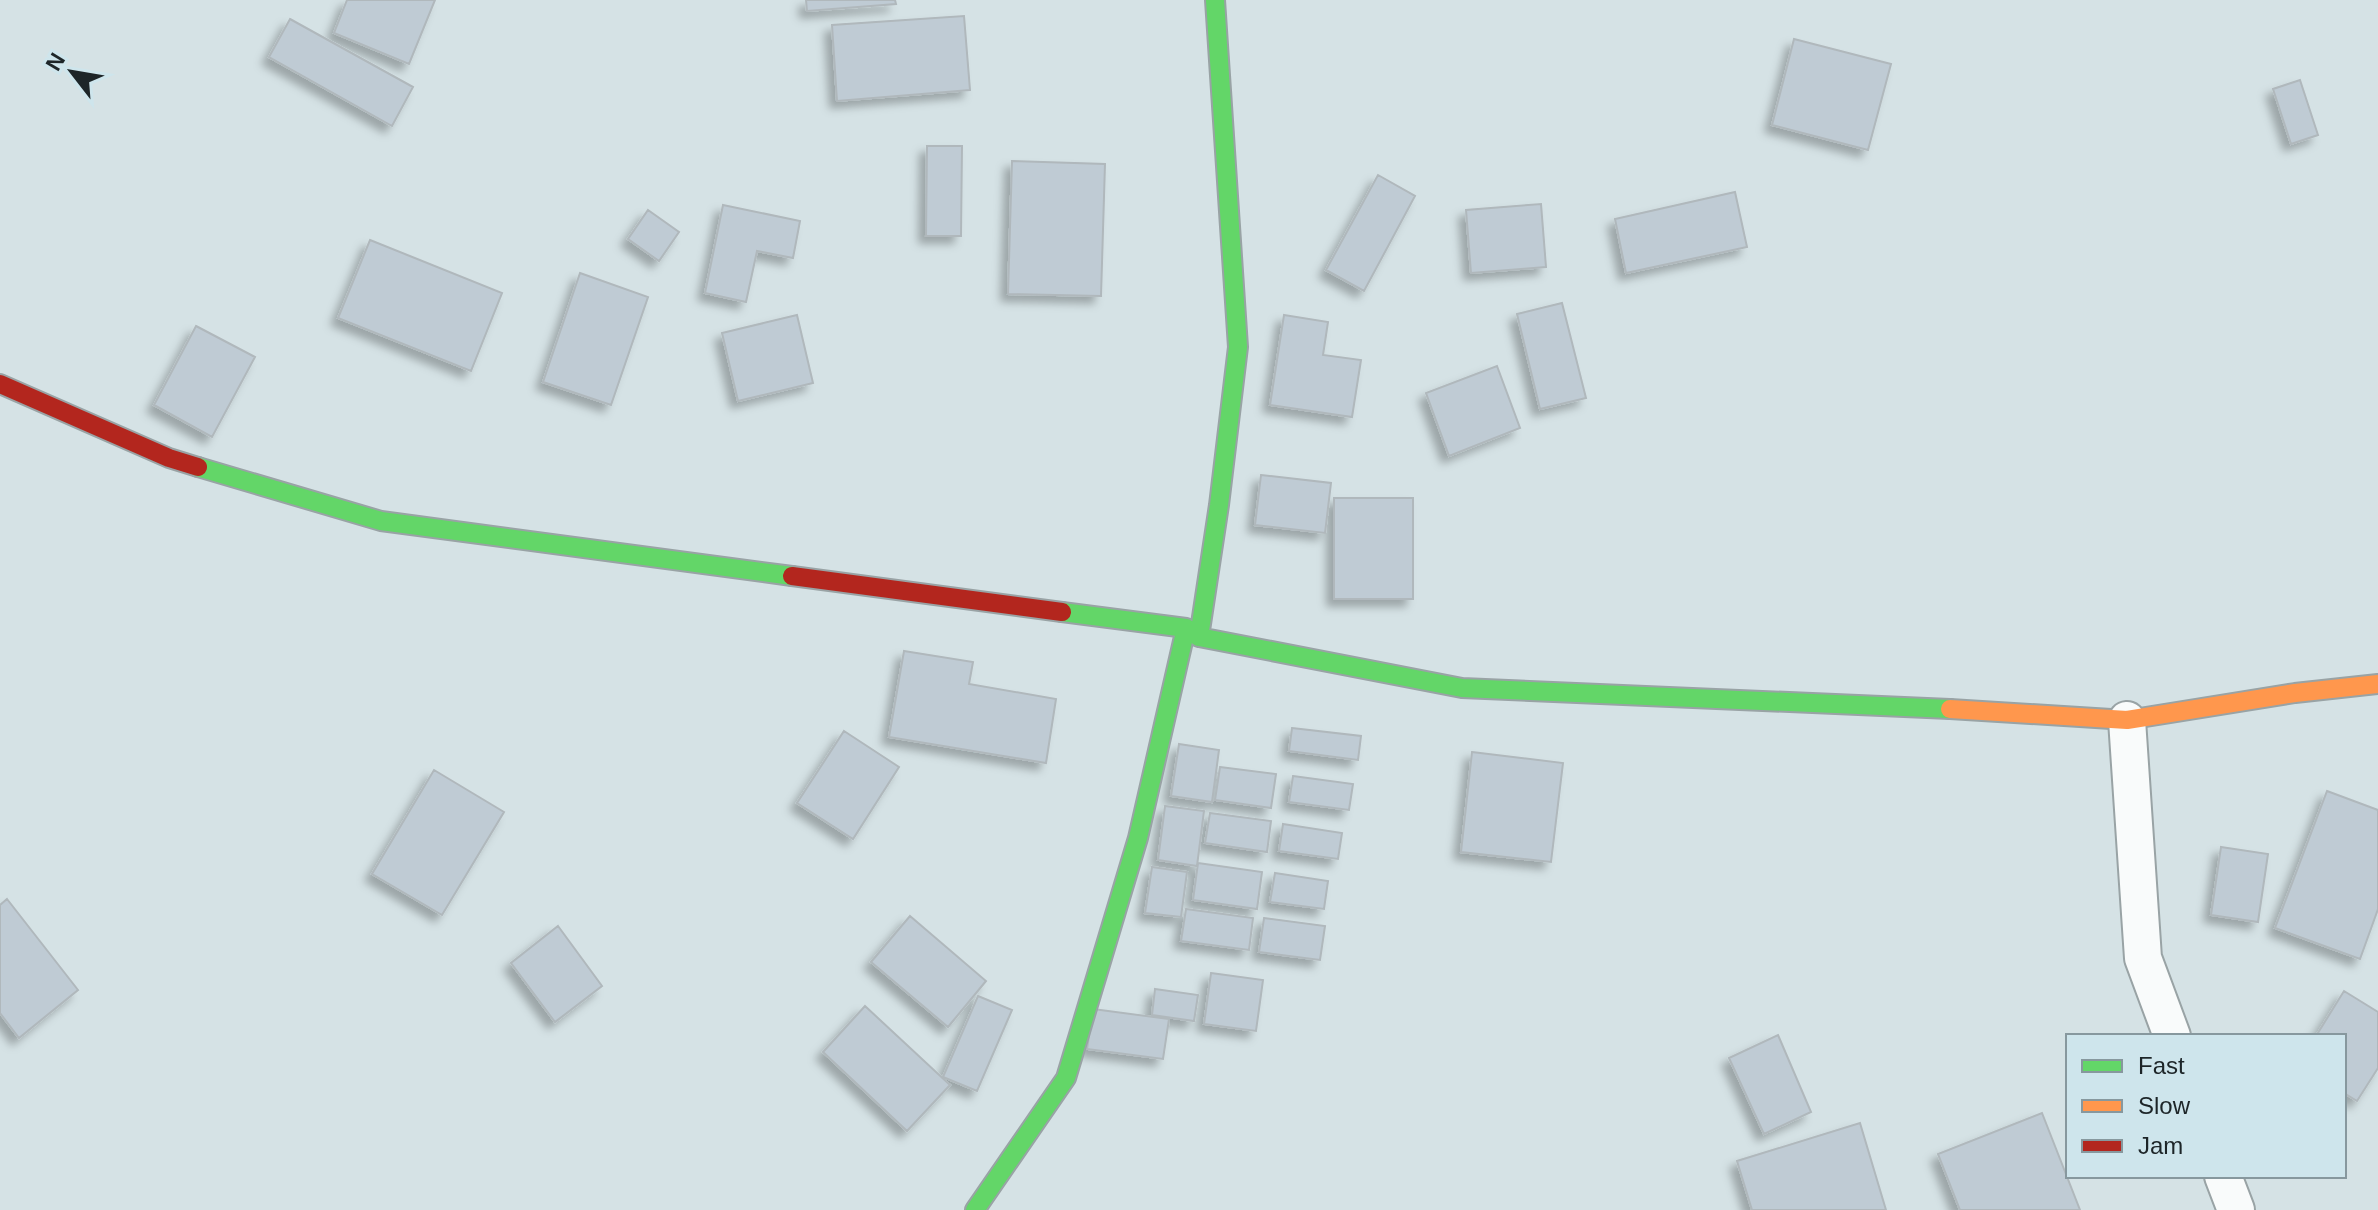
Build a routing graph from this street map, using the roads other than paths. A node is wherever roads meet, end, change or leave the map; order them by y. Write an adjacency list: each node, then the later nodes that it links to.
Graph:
1 (1215, 0): 3 (street)
2 (0, 384): 3 (street)
3 (1192, 633): 5 (street); 8 (street)
4 (2378, 684): 5 (street)
5 (2127, 720): 6 (street)
6 (2171, 1034)
7 (2224, 1178): 9 (street)
8 (975, 1210)
9 (2236, 1210)

